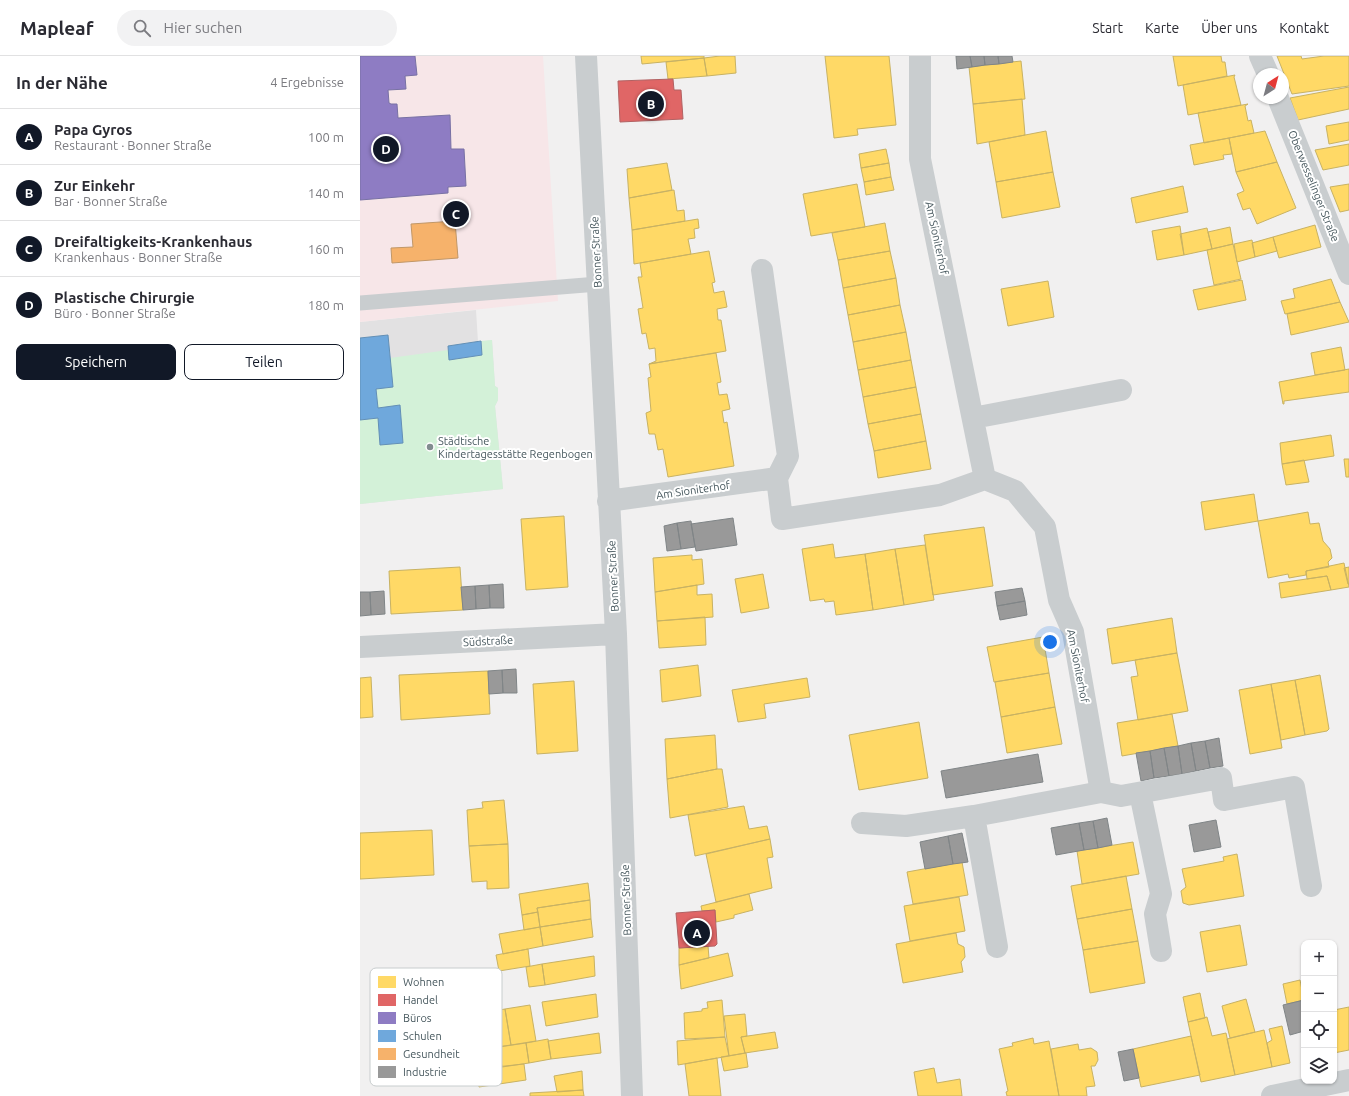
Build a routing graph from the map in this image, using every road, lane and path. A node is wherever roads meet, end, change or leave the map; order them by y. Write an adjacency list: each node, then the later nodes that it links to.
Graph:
1 (586, 56): 8 (street, Bonner Straße)
2 (920, 56): 11 (street, Am Sioniterhof)
3 (1260, 56): 4 (street)
4 (1265, 68)
5 (1280, 104): 7 (street, Oberwesselinger Straße)
6 (762, 270): 12 (street)
7 (1349, 274)
8 (598, 284): 9 (lane); 14 (street, Bonner Straße)
9 (360, 303)
10 (1121, 390): 11 (street)
11 (973, 418): 13 (street, Am Sioniterhof)
12 (777, 478): 13 (street); 14 (street, Am Sioniterhof)
13 (985, 479): 17 (street, Am Sioniterhof)
14 (608, 501): 15 (street, Bonner Straße)
15 (616, 634): 16 (street, Südstraße); 25 (street, Bonner Straße)
16 (360, 647)
17 (1101, 792): 18 (street); 19 (street)
18 (1140, 793): 21 (street); 23 (street)
19 (974, 816): 20 (street); 22 (street)
20 (862, 823)
21 (1311, 886)
22 (997, 947)
23 (1160, 951)
24 (1349, 1080): 26 (street)
25 (632, 1096)
26 (1272, 1096)

